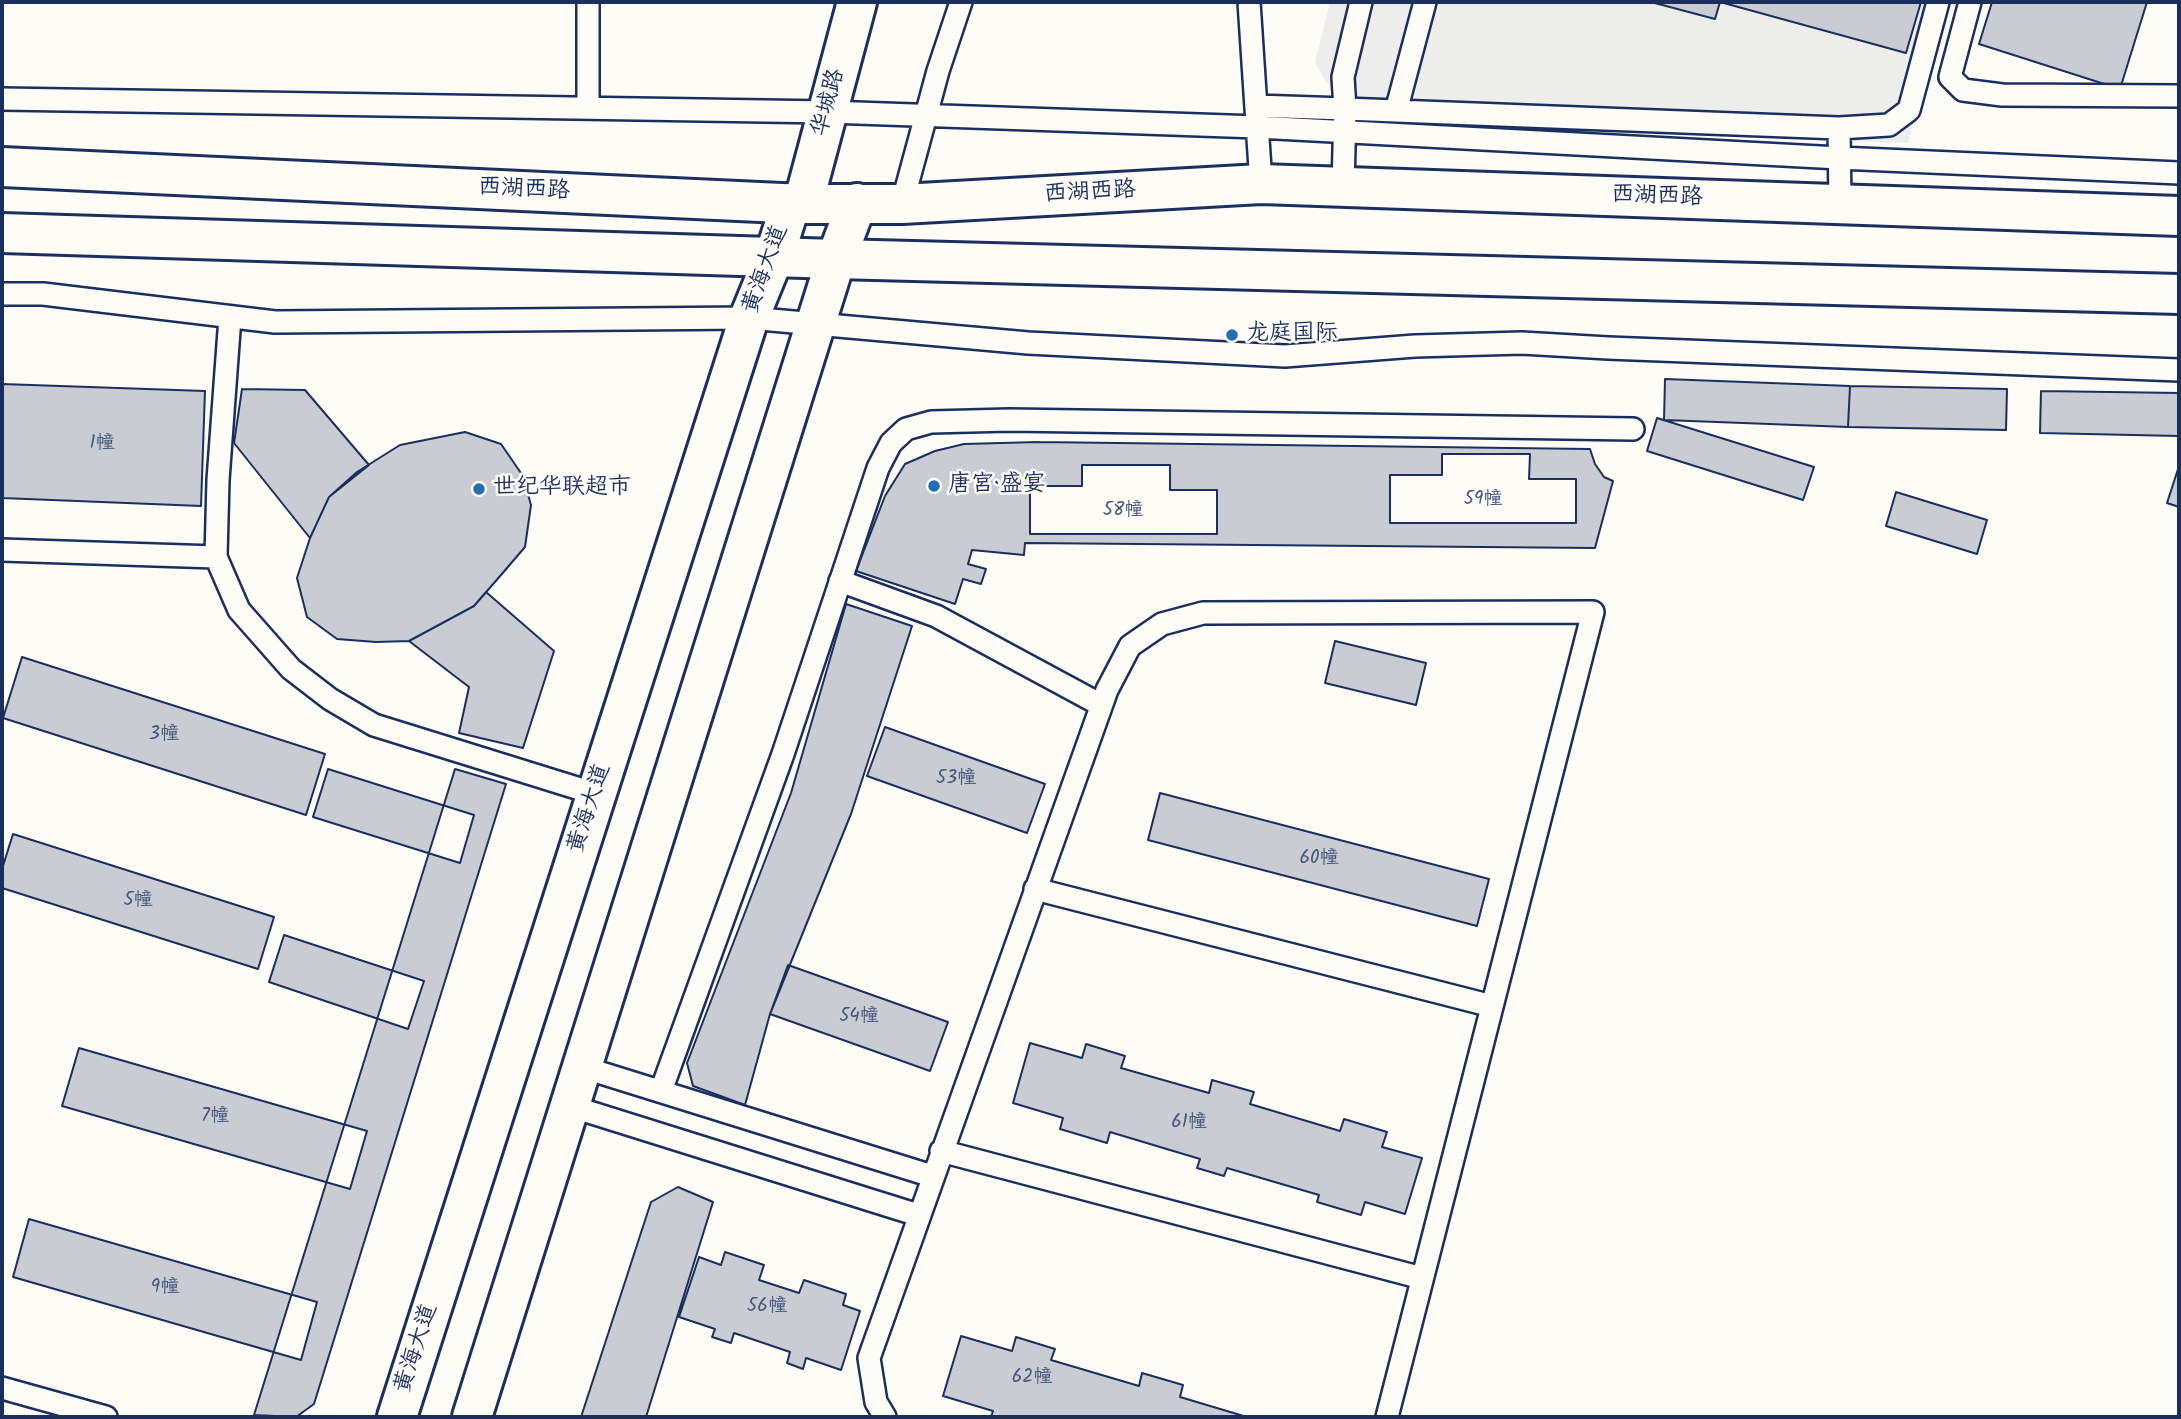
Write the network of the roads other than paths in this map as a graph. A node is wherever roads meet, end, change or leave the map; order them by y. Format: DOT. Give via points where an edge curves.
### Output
graph roads {
  1 [pos="588,2"];
  2 [pos="858,2"];
  3 [pos="961,2"];
  4 [pos="1249,2"];
  5 [pos="1361,2"];
  6 [pos="1425,2"];
  7 [pos="1938,2"];
  8 [pos="1970,2"];
  9 [pos="2179,96"];
  10 [pos="2,99"];
  11 [pos="588,108"];
  12 [pos="1345,109"];
  13 [pos="1396,111"];
  14 [pos="828,113"];
  15 [pos="926,116"];
  16 [pos="1256,116"];
  17 [pos="1839,128"];
  18 [pos="1344,131"];
  19 [pos="1839,158"];
  20 [pos="2,167"];
  21 [pos="2179,173"];
  22 [pos="1261,184"];
  23 [pos="1343,187"];
  24 [pos="797,204"];
  25 [pos="857,204"];
  26 [pos="902,204"];
  27 [pos="1839,204"];
  28 [pos="2179,216"];
  29 [pos="2,233"];
  30 [pos="774,257"];
  31 [pos="836,259"];
  32 [pos="2,293"];
  33 [pos="2179,294"];
  34 [pos="230,317"];
  35 [pos="749,318"];
  36 [pos="816,324"];
  37 [pos="2179,370"];
  38 [pos="1633,429"];
  39 [pos="2,550"];
  40 [pos="216,557"];
  41 [pos="840,582"];
  42 [pos="1101,705"];
  43 [pos="596,794"];
  44 [pos="1035,889"];
  45 [pos="1492,1006"];
  46 [pos="582,1067"];
  47 [pos="661,1091"];
  48 [pos="570,1106"];
  49 [pos="941,1151"];
  50 [pos="932,1176"];
  51 [pos="918,1215"];
  52 [pos="1422,1278"];
  53 [pos="2,1388"];
  54 [pos="106,1417"];
  55 [pos="397,1417"];
  56 [pos="472,1417"];
  57 [pos="885,1417"];
  58 [pos="1387,1417"];
  1 -- 11 [label="lane"];
  2 -- 14 [label="main road, 华城路"];
  3 -- 15 [label="lane"];
  4 -- 16 [label="lane"];
  5 -- 12 [label="lane" via="1343,76"];
  6 -- 13 [label="lane"];
  7 -- 17 [label="lane" via="1909,110 1889,125"];
  8 -- 9 [label="lane" via="1951,77 1963,90 2002,95"];
  10 -- 11 [label="lane"];
  11 -- 14 [label="lane"];
  12 -- 13 [label="lane"];
  12 -- 16 [label="lane"];
  12 -- 18 [label="lane"];
  13 -- 17 [label="lane"];
  14 -- 15 [label="lane"];
  14 -- 24 [label="main road, 华城路"];
  15 -- 16 [label="lane"];
  15 -- 26 [label="lane"];
  16 -- 18 [label="lane"];
  16 -- 22 [label="lane"];
  17 -- 19 [label="lane"];
  18 -- 19 [label="lane"];
  18 -- 23 [label="lane"];
  19 -- 21 [label="lane"];
  19 -- 27 [label="lane"];
  20 -- 24 [label="main road, 西湖西路"];
  22 -- 23 [label="main road, 西湖西路"];
  22 -- 26 [label="main road, 西湖西路"];
  23 -- 27 [label="main road, 西湖西路"];
  24 -- 25 [label="main road, 西湖西路"];
  24 -- 30 [label="main road, 黄海大道"];
  25 -- 26 [label="main road, 西湖西路"];
  25 -- 31 [label="main road"];
  27 -- 28 [label="main road, 西湖西路"];
  29 -- 30 [label="main road"];
  30 -- 31 [label="main road"];
  30 -- 35 [label="main road, 黄海大道"];
  31 -- 33 [label="main road"];
  31 -- 36 [label="main road"];
  32 -- 34 [label="lane"];
  34 -- 35 [label="lane" via="275,323"];
  34 -- 40 [label="lane"];
  35 -- 36 [label="lane"];
  35 -- 43 [label="main road, 黄海大道"];
  36 -- 37 [label="lane" via="1028,343 1284,356 1522,343"];
  36 -- 46 [label="main road"];
  38 -- 41 [label="lane" via="931,422 906,429 891,443 878,468"];
  39 -- 40 [label="lane"];
  40 -- 43 [label="lane" via="239,610 291,669 330,699 374,725"];
  41 -- 42 [label="lane" via="936,616"];
  41 -- 47 [label="lane"];
  42 -- 44 [label="lane"];
  42 -- 45 [label="lane" via="1130,646 1162,624 1203,613 1592,612"];
  43 -- 55 [label="main road, 黄海大道"];
  44 -- 45 [label="lane"];
  44 -- 49 [label="lane"];
  45 -- 52 [label="lane"];
  46 -- 47 [label="lane"];
  46 -- 48 [label="main road"];
  47 -- 50 [label="lane"];
  48 -- 51 [label="lane"];
  48 -- 56 [label="main road"];
  49 -- 50 [label="lane"];
  49 -- 52 [label="lane"];
  50 -- 51 [label="lane"];
  51 -- 57 [label="lane" via="869,1358 876,1402"];
  52 -- 58 [label="lane"];
  53 -- 54 [label="lane"];
}
